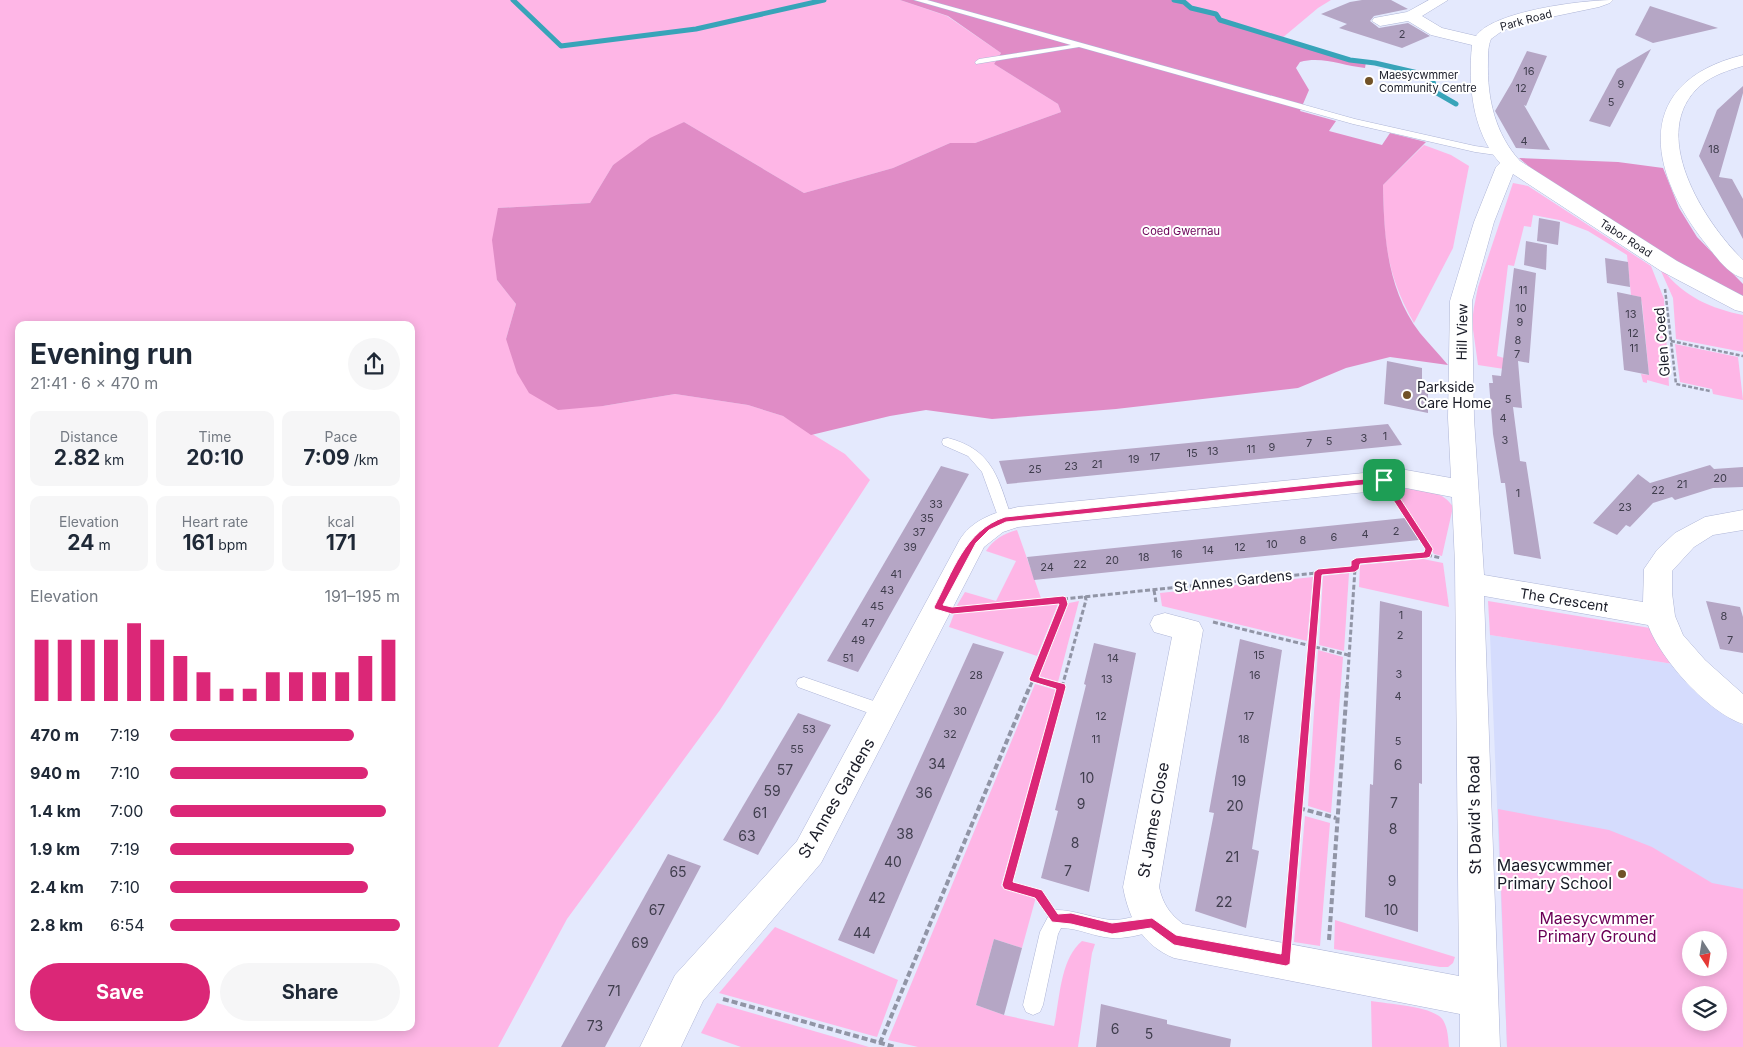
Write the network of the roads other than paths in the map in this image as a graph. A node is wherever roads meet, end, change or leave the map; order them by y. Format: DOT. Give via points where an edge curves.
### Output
graph roads {
  1 [pos="918,0"];
  2 [pos="1440,0"];
  3 [pos="1605,0"];
  4 [pos="1411,16"];
  5 [pos="1380,20"];
  6 [pos="1481,42"];
  7 [pos="1081,46"];
  8 [pos="1743,60"];
  9 [pos="979,62"];
  10 [pos="1508,159"];
  11 [pos="1743,272"];
  12 [pos="1743,305"];
  13 [pos="948,442"];
  14 [pos="1466,490"];
  15 [pos="1005,519"];
  16 [pos="1743,520"];
  17 [pos="1469,583"];
  18 [pos="1161,616"];
  19 [pos="1660,616"];
  20 [pos="804,683"];
  21 [pos="1743,711"];
  22 [pos="885,712"];
  23 [pos="1152,923"];
  24 [pos="1479,1000"];
  25 [pos="1033,1005"];
  26 [pos="660,1047"];
  27 [pos="1480,1047"];
  1 -- 7 [label="lane"];
  2 -- 4 [label="street"];
  3 -- 6 [label="street, Park Road" via="1507,23 1486,34"];
  4 -- 5 [label="street"];
  4 -- 6 [label="street" via="1437,32"];
  6 -- 10 [label="street" via="1481,104"];
  7 -- 9 [label="lane"];
  7 -- 10 [label="lane" via="1353,121"];
  8 -- 11 [label="street" via="1708,73 1689,87 1676,107 1669,139 1672,160 1692,210 1714,241"];
  10 -- 12 [label="street, Tabor Road" via="1669,266"];
  10 -- 14 [label="street, Hill View" via="1484,222 1461,301 1461,418"];
  13 -- 15 [label="lane" via="974,454 988,470"];
  14 -- 15 [label="street, St Annes Gardens" via="1406,479 1384,480"];
  14 -- 17 [label="street, Hill View"];
  15 -- 22 [label="street, St Annes Gardens" via="986,528 973,541"];
  16 -- 19 [label="street" via="1696,530 1677,545 1658,570"];
  17 -- 19 [label="street, The Crescent"];
  17 -- 24 [label="street, St David's Road"];
  18 -- 23 [label="street, St James Close" via="1188,630 1141,887"];
  19 -- 21 [label="street" via="1690,665 1719,694"];
  20 -- 22 [label="lane"];
  22 -- 26 [label="street, St Annes Gardens" via="809,852 689,988"];
  23 -- 24 [label="street" via="1174,940"];
  23 -- 25 [label="lane" via="1112,928 1071,918 1056,919 1049,932"];
  24 -- 27 [label="street, St David's Road"];
}
